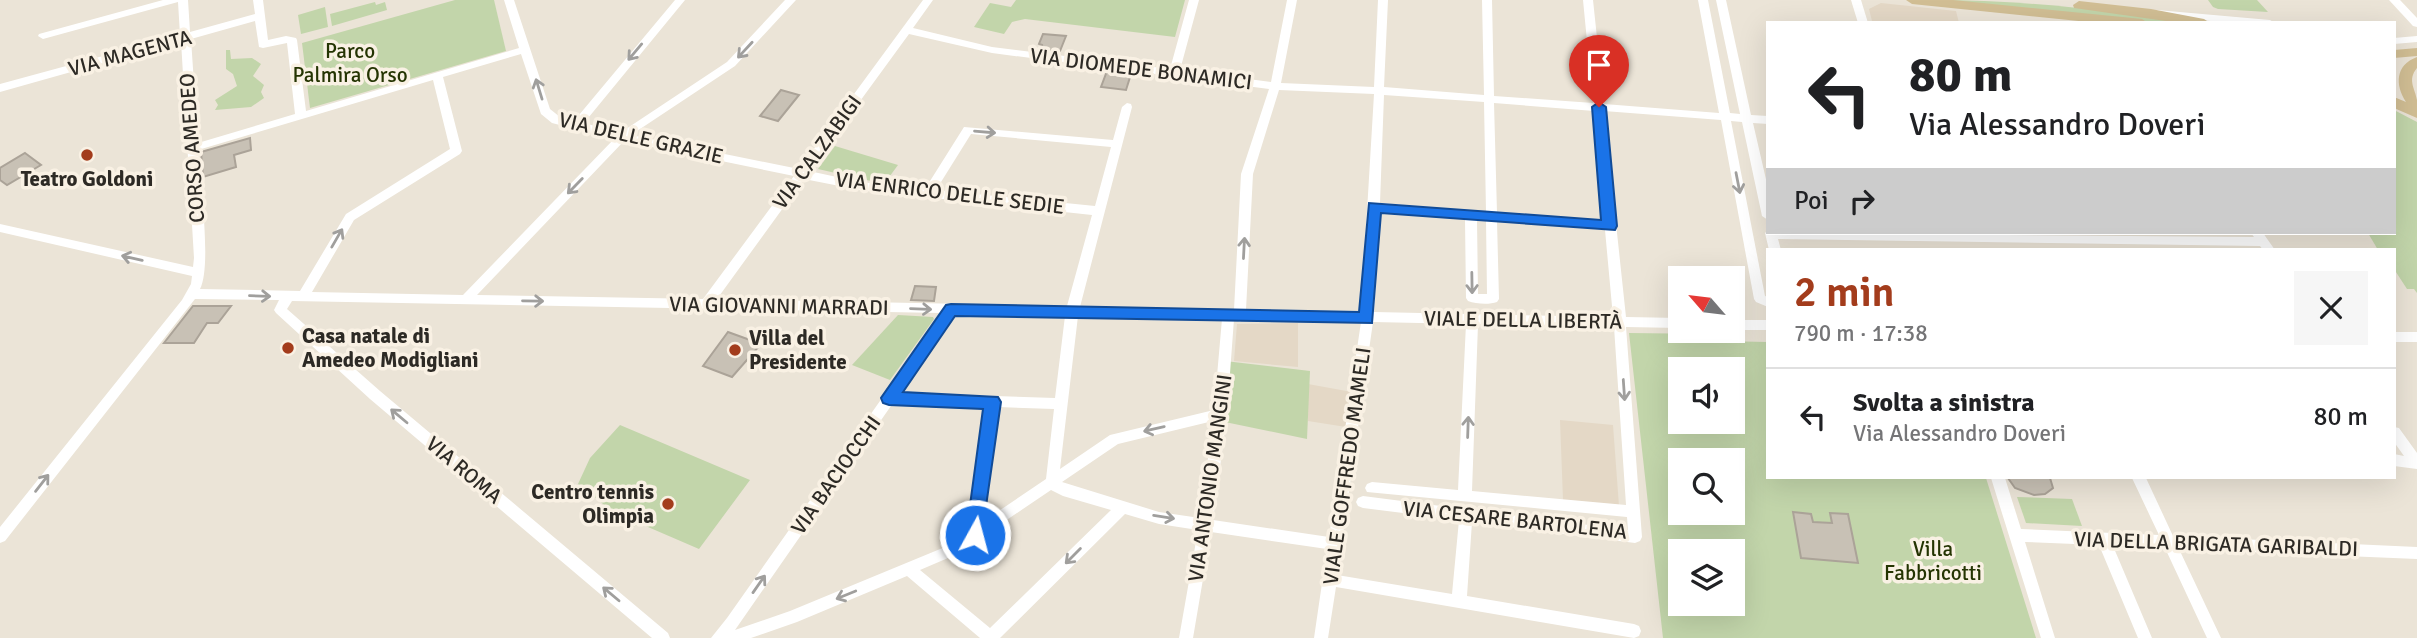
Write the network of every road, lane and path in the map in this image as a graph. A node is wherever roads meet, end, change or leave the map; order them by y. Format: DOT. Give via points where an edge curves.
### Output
graph roads {
  1 [pos="175,0"];
  2 [pos="183,0"];
  3 [pos="258,0"];
  4 [pos="509,0"];
  5 [pos="680,0"];
  6 [pos="791,0"];
  7 [pos="928,0"];
  8 [pos="1194,0"];
  9 [pos="1292,0"];
  10 [pos="1384,0"];
  11 [pos="1487,0"];
  12 [pos="1588,0"];
  13 [pos="1703,0"];
  14 [pos="1721,0"];
  15 [pos="1856,0"];
  16 [pos="1912,0"];
  17 [pos="2021,0"];
  18 [pos="2394,0"];
  19 [pos="2157,13"];
  20 [pos="260,16"];
  21 [pos="1862,21"];
  22 [pos="2122,21"];
  23 [pos="2195,21"];
  24 [pos="2247,21"];
  25 [pos="2417,24"];
  26 [pos="906,30"];
  27 [pos="43,36"];
  28 [pos="185,37"];
  29 [pos="2417,39"];
  30 [pos="2396,41"];
  31 [pos="526,50"];
  32 [pos="2417,52"];
  33 [pos="2396,54"];
  34 [pos="2417,61"];
  35 [pos="1174,74"];
  36 [pos="437,76"];
  37 [pos="1275,86"];
  38 [pos="0,88"];
  39 [pos="1379,91"];
  40 [pos="1489,99"];
  41 [pos="2396,103"];
  42 [pos="1127,107"];
  43 [pos="1599,107"];
  44 [pos="2417,107"];
  45 [pos="2417,113"];
  46 [pos="302,116"];
  47 [pos="1725,117"];
  48 [pos="1747,118"];
  49 [pos="1766,120"];
  50 [pos="576,126"];
  51 [pos="622,137"];
  52 [pos="1115,144"];
  53 [pos="193,148"];
  54 [pos="802,173"];
  55 [pos="928,194"];
  56 [pos="1374,207"];
  57 [pos="1766,207"];
  58 [pos="1099,211"];
  59 [pos="1471,215"];
  60 [pos="1491,216"];
  61 [pos="1609,226"];
  62 [pos="0,229"];
  63 [pos="1923,235"];
  64 [pos="2105,241"];
  65 [pos="2263,242"];
  66 [pos="198,273"];
  67 [pos="192,294"];
  68 [pos="288,296"];
  69 [pos="303,297"];
  70 [pos="465,300"];
  71 [pos="1766,301"];
  72 [pos="706,305"];
  73 [pos="951,310"];
  74 [pos="1072,312"];
  75 [pos="1234,316"];
  76 [pos="1367,318"];
  77 [pos="1472,318"];
  78 [pos="1620,322"];
  79 [pos="1668,323"];
  80 [pos="1745,325"];
  81 [pos="1766,325"];
  82 [pos="2396,337"];
  83 [pos="2417,337"];
  84 [pos="889,398"];
  85 [pos="992,402"];
  86 [pos="1062,404"];
  87 [pos="1221,414"];
  88 [pos="2396,438"];
  89 [pos="2417,444"];
  90 [pos="2396,460"];
  91 [pos="2417,463"];
  92 [pos="1998,479"];
  93 [pos="2139,479"];
  94 [pos="1052,483"];
  95 [pos="1372,488"];
  96 [pos="1465,495"];
  97 [pos="1363,502"];
  98 [pos="1122,508"];
  99 [pos="1633,512"];
  100 [pos="1466,516"];
  101 [pos="1207,523"];
  102 [pos="975,535"];
  103 [pos="2015,535"];
  104 [pos="0,537"];
  105 [pos="2104,540"];
  106 [pos="2169,543"];
  107 [pos="1336,544"];
  108 [pos="2417,553"];
  109 [pos="909,569"];
  110 [pos="1330,580"];
  111 [pos="1459,601"];
  112 [pos="732,630"];
  113 [pos="1634,631"];
  114 [pos="662,638"];
  115 [pos="718,638"];
  116 [pos="991,638"];
  117 [pos="1186,638"];
  118 [pos="1321,638"];
  119 [pos="2048,638"];
  120 [pos="2145,638"];
  121 [pos="2214,638"];
  1 -- 27 [label="street"];
  2 -- 28 [label="street, CORSO AMEDEO"];
  3 -- 20 [label="street"];
  4 -- 31 [label="street, VIA DELLE GRAZIE"];
  5 -- 50 [label="street, one-way"];
  6 -- 51 [label="street, one-way" via="731,64"];
  7 -- 26 [label="street, VIA CALZABIGI"];
  8 -- 35 [label="street"];
  9 -- 37 [label="street, VIA ANTONIO MANGINI"];
  10 -- 39 [label="street, VIALE GOFFREDO MAMELI"];
  11 -- 40 [label="street"];
  12 -- 43 [label="street"];
  13 -- 47 [label="street"];
  14 -- 48 [label="street"];
  15 -- 21 [label="street"];
  16 -- 22 [label="main road"];
  17 -- 19 [label="main road"];
  18 -- 25 [label="street"];
  19 -- 23 [label="main road"];
  19 -- 24 [label="street"];
  20 -- 28 [label="street, VIA MAGENTA"];
  20 -- 46 [label="street" via="263,46 292,40"];
  26 -- 35 [label="street, VIA DIOMEDE BONAMICI" via="981,48"];
  26 -- 54 [label="street, VIA CALZABIGI"];
  28 -- 38 [label="street, VIA MAGENTA"];
  28 -- 53 [label="street, CORSO AMEDEO"];
  29 -- 30 [label="street"];
  31 -- 36 [label="street"];
  50 -- 31 [label="street, VIA DELLE GRAZIE, one-way" via="545,111"];
  32 -- 33 [label="main road"];
  34 -- 44 [label="main road" via="2404,77 2406,91"];
  35 -- 37 [label="street, VIA DIOMEDE BONAMICI"];
  36 -- 46 [label="street"];
  69 -- 36 [label="street, one-way" via="349,217 456,151"];
  37 -- 39 [label="street, VIA DIOMEDE BONAMICI"];
  75 -- 37 [label="street, VIA ANTONIO MANGINI, one-way" via="1247,174"];
  39 -- 40 [label="street, VIA DIOMEDE BONAMICI"];
  39 -- 56 [label="street, VIALE GOFFREDO MAMELI"];
  40 -- 43 [label="street"];
  40 -- 60 [label="street"];
  41 -- 45 [label="main road"];
  42 -- 52 [label="street"];
  43 -- 47 [label="street"];
  43 -- 61 [label="street"];
  46 -- 53 [label="street"];
  47 -- 48 [label="street"];
  47 -- 71 [label="street, one-way" via="1760,299"];
  48 -- 49 [label="street"];
  48 -- 57 [label="street"];
  50 -- 51 [label="street, VIA DELLE GRAZIE"];
  51 -- 54 [label="street, VIA DELLE GRAZIE"];
  51 -- 70 [label="street, one-way"];
  55 -- 52 [label="street, one-way" via="968,130"];
  52 -- 58 [label="street"];
  53 -- 66 [label="street, CORSO AMEDEO"];
  54 -- 55 [label="street, VIA ENRICO DELLE SEDIE"];
  54 -- 72 [label="street, VIA CALZABIGI"];
  55 -- 58 [label="street, VIA ENRICO DELLE SEDIE"];
  56 -- 59 [label="street"];
  56 -- 76 [label="street, VIALE GOFFREDO MAMELI"];
  58 -- 74 [label="street"];
  59 -- 60 [label="street"];
  59 -- 60 [label="street, one-way" via="1472,298 1493,299"];
  60 -- 61 [label="street"];
  61 -- 78 [label="street"];
  66 -- 62 [label="street, one-way"];
  63 -- 64 [label="street"];
  64 -- 65 [label="street"];
  66 -- 67 [label="street, CORSO AMEDEO"];
  67 -- 68 [label="street, VIA GIOVANNI MARRADI, one-way"];
  104 -- 67 [label="street, one-way"];
  68 -- 69 [label="street, VIA GIOVANNI MARRADI"];
  114 -- 68 [label="street, VIA ROMA, one-way" via="280,310"];
  69 -- 70 [label="street, VIA GIOVANNI MARRADI"];
  70 -- 72 [label="street, VIA GIOVANNI MARRADI, one-way"];
  72 -- 73 [label="street, VIA GIOVANNI MARRADI, one-way"];
  73 -- 74 [label="street, VIA GIOVANNI MARRADI"];
  73 -- 84 [label="street, VIA BACIOCCHI"];
  74 -- 75 [label="street, VIA GIOVANNI MARRADI"];
  74 -- 86 [label="street"];
  75 -- 76 [label="street, VIA GIOVANNI MARRADI"];
  75 -- 87 [label="street, VIA ANTONIO MANGINI"];
  76 -- 77 [label="street, VIALE DELLA LIBERTÀ"];
  76 -- 107 [label="street, VIALE GOFFREDO MAMELI"];
  77 -- 78 [label="street, VIALE DELLA LIBERTÀ"];
  96 -- 77 [label="street, one-way"];
  78 -- 79 [label="street, VIALE DELLA LIBERTÀ"];
  78 -- 99 [label="street, one-way"];
  80 -- 81 [label="street"];
  82 -- 83 [label="street"];
  84 -- 85 [label="street"];
  112 -- 84 [label="street, VIA BACIOCCHI, one-way"];
  85 -- 86 [label="street"];
  85 -- 102 [label="street"];
  86 -- 94 [label="street"];
  87 -- 94 [label="street, one-way" via="1115,439"];
  87 -- 101 [label="street, VIA ANTONIO MANGINI"];
  88 -- 89 [label="street"];
  88 -- 91 [label="street"];
  90 -- 91 [label="street"];
  92 -- 103 [label="street"];
  93 -- 106 [label="street"];
  94 -- 98 [label="street"];
  94 -- 102 [label="street"];
  95 -- 96 [label="street, VIA CESARE BARTOLENA"];
  96 -- 99 [label="street, VIA CESARE BARTOLENA"];
  97 -- 100 [label="street, VIA CESARE BARTOLENA"];
  98 -- 101 [label="street, one-way"];
  98 -- 116 [label="street, one-way"];
  99 -- 100 [label="street, VIA CESARE BARTOLENA" via="1635,537"];
  100 -- 111 [label="street"];
  101 -- 107 [label="street"];
  101 -- 117 [label="street, VIA ANTONIO MANGINI"];
  102 -- 109 [label="street"];
  103 -- 105 [label="street, VIA DELLA BRIGATA GARIBALDI"];
  103 -- 119 [label="street"];
  105 -- 106 [label="street, VIA DELLA BRIGATA GARIBALDI"];
  105 -- 120 [label="street"];
  106 -- 108 [label="street, VIA DELLA BRIGATA GARIBALDI"];
  106 -- 121 [label="street"];
  107 -- 110 [label="street, VIALE GOFFREDO MAMELI"];
  109 -- 112 [label="street, one-way" via="748,632"];
  109 -- 116 [label="street"];
  110 -- 111 [label="street"];
  110 -- 118 [label="street, VIALE GOFFREDO MAMELI"];
  111 -- 113 [label="street"];
  112 -- 115 [label="street, VIA BACIOCCHI"];
}
